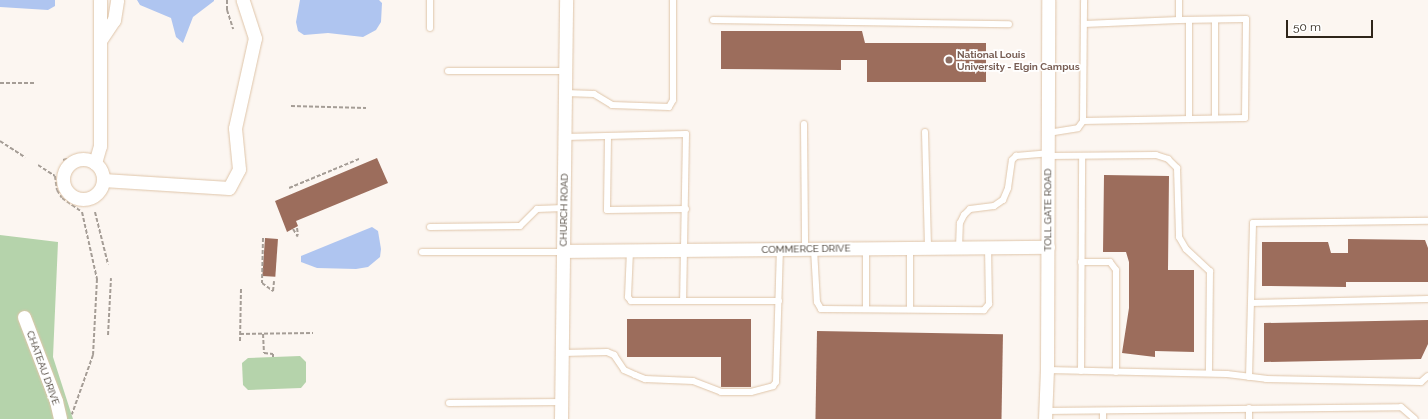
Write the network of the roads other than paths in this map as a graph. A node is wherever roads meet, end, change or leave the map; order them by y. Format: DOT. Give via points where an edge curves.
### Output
graph roads {
  1 [pos="100,0"];
  2 [pos="117,0"];
  3 [pos="243,0"];
  4 [pos="430,0"];
  5 [pos="566,0"];
  6 [pos="673,0"];
  7 [pos="1048,0"];
  8 [pos="1084,0"];
  9 [pos="1179,0"];
  10 [pos="713,20"];
  11 [pos="1179,20"];
  12 [pos="1189,20"];
  13 [pos="1215,20"];
  14 [pos="1009,24"];
  15 [pos="1084,24"];
  16 [pos="430,28"];
  17 [pos="101,39"];
  18 [pos="448,71"];
  19 [pos="565,71"];
  20 [pos="565,93"];
  21 [pos="1215,118"];
  22 [pos="1189,119"];
  23 [pos="1083,121"];
  24 [pos="804,124"];
  25 [pos="925,132"];
  26 [pos="1048,133"];
  27 [pos="608,137"];
  28 [pos="564,138"];
  29 [pos="1048,155"];
  30 [pos="1082,156"];
  31 [pos="96,163"];
  32 [pos="103,180"];
  33 [pos="564,208"];
  34 [pos="686,209"];
  35 [pos="1428,221"];
  36 [pos="430,227"];
  37 [pos="1048,247"];
  38 [pos="928,248"];
  39 [pos="959,248"];
  40 [pos="988,248"];
  41 [pos="810,249"];
  42 [pos="866,249"];
  43 [pos="910,249"];
  44 [pos="780,250"];
  45 [pos="630,251"];
  46 [pos="685,251"];
  47 [pos="422,252"];
  48 [pos="563,252"];
  49 [pos="1082,262"];
  50 [pos="1428,299"];
  51 [pos="683,301"];
  52 [pos="779,301"];
  53 [pos="1251,303"];
  54 [pos="866,309"];
  55 [pos="910,309"];
  56 [pos="24,317"];
  57 [pos="562,353"];
  58 [pos="1047,370"];
  59 [pos="1081,371"];
  60 [pos="1116,372"];
  61 [pos="1209,373"];
  62 [pos="1428,376"];
  63 [pos="1249,377"];
  64 [pos="561,402"];
  65 [pos="449,403"];
  66 [pos="1249,408"];
  67 [pos="1103,411"];
  68 [pos="1045,415"];
  69 [pos="60,419"];
  70 [pos="561,419"];
  71 [pos="1103,419"];
  72 [pos="1249,419"];
  73 [pos="1415,419"];
  1 -- 17 [label="street" via="98,19"];
  2 -- 17 [label="street" via="114,20"];
  3 -- 32 [label="street" via="255,38 235,128 239,169 229,188"];
  4 -- 16 [label="lane"];
  5 -- 19 [label="street, CHURCH ROAD"];
  6 -- 20 [label="lane" via="673,100 669,107 612,106 594,94"];
  7 -- 26 [label="street, TOLL GATE ROAD"];
  8 -- 15 [label="lane"];
  9 -- 11 [label="lane"];
  10 -- 14 [label="lane"];
  11 -- 12 [label="lane"];
  11 -- 15 [label="lane"];
  12 -- 13 [label="lane"];
  12 -- 22 [label="lane"];
  13 -- 21 [label="lane"];
  13 -- 21 [label="lane" via="1246,19 1245,118"];
  15 -- 23 [label="lane"];
  17 -- 31 [label="street" via="100,146"];
  18 -- 19 [label="lane"];
  19 -- 20 [label="street, CHURCH ROAD"];
  20 -- 28 [label="street, CHURCH ROAD"];
  21 -- 22 [label="lane"];
  22 -- 23 [label="lane"];
  23 -- 26 [label="lane" via="1078,128"];
  24 -- 41 [label="lane"];
  25 -- 38 [label="lane"];
  26 -- 29 [label="street, TOLL GATE ROAD"];
  27 -- 28 [label="lane"];
  27 -- 34 [label="lane" via="608,210"];
  27 -- 34 [label="lane" via="686,134"];
  28 -- 33 [label="street, CHURCH ROAD"];
  29 -- 30 [label="lane"];
  29 -- 37 [label="street, TOLL GATE ROAD"];
  29 -- 39 [label="lane" via="1016,156 1012,160 1004,200 994,206 970,209 964,215 960,223"];
  30 -- 49 [label="lane"];
  30 -- 61 [label="lane" via="1156,155 1168,159 1177,168 1179,237 1186,249 1210,271"];
  31 -- 32 [label="street" via="103,174"];
  31 -- 32 [label="street" via="82,159 70,164 63,176 65,189 75,198 88,199 99,192"];
  33 -- 36 [label="lane" via="537,209 520,226"];
  33 -- 48 [label="street, CHURCH ROAD"];
  34 -- 46 [label="lane"];
  35 -- 53 [label="lane" via="1253,223"];
  37 -- 40 [label="street, COMMERCE DRIVE"];
  37 -- 58 [label="street, TOLL GATE ROAD"];
  38 -- 39 [label="street, COMMERCE DRIVE"];
  38 -- 43 [label="street, COMMERCE DRIVE"];
  39 -- 40 [label="street, COMMERCE DRIVE"];
  40 -- 55 [label="lane" via="989,304 984,310"];
  41 -- 42 [label="street, COMMERCE DRIVE"];
  41 -- 44 [label="street, COMMERCE DRIVE"];
  41 -- 54 [label="lane" via="817,302 822,308"];
  42 -- 43 [label="street, COMMERCE DRIVE"];
  42 -- 54 [label="lane"];
  43 -- 55 [label="lane"];
  44 -- 46 [label="street, COMMERCE DRIVE"];
  44 -- 52 [label="lane"];
  45 -- 46 [label="street, COMMERCE DRIVE"];
  45 -- 48 [label="street, COMMERCE DRIVE"];
  45 -- 51 [label="lane" via="628,297 631,301"];
  46 -- 51 [label="lane"];
  47 -- 48 [label="lane"];
  48 -- 57 [label="street, CHURCH ROAD"];
  49 -- 59 [label="lane"];
  49 -- 60 [label="lane" via="1110,262 1116,270"];
  50 -- 53 [label="lane"];
  51 -- 52 [label="lane"];
  52 -- 57 [label="lane" via="776,382 768,389 720,392 693,381 645,379 624,370 614,355 607,352"];
  53 -- 63 [label="lane"];
  54 -- 55 [label="lane"];
  56 -- 69 [label="street, CHATEAU DRIVE" via="56,401"];
  57 -- 64 [label="street, CHURCH ROAD"];
  58 -- 59 [label="lane"];
  58 -- 68 [label="street, TOLL GATE ROAD"];
  59 -- 60 [label="lane"];
  60 -- 61 [label="lane"];
  61 -- 63 [label="lane"];
  62 -- 63 [label="lane" via="1421,382"];
  64 -- 65 [label="lane"];
  64 -- 70 [label="street, CHURCH ROAD"];
  66 -- 67 [label="lane"];
  66 -- 72 [label="lane"];
  66 -- 73 [label="lane" via="1401,407"];
  67 -- 68 [label="lane"];
  67 -- 71 [label="lane"];
}
